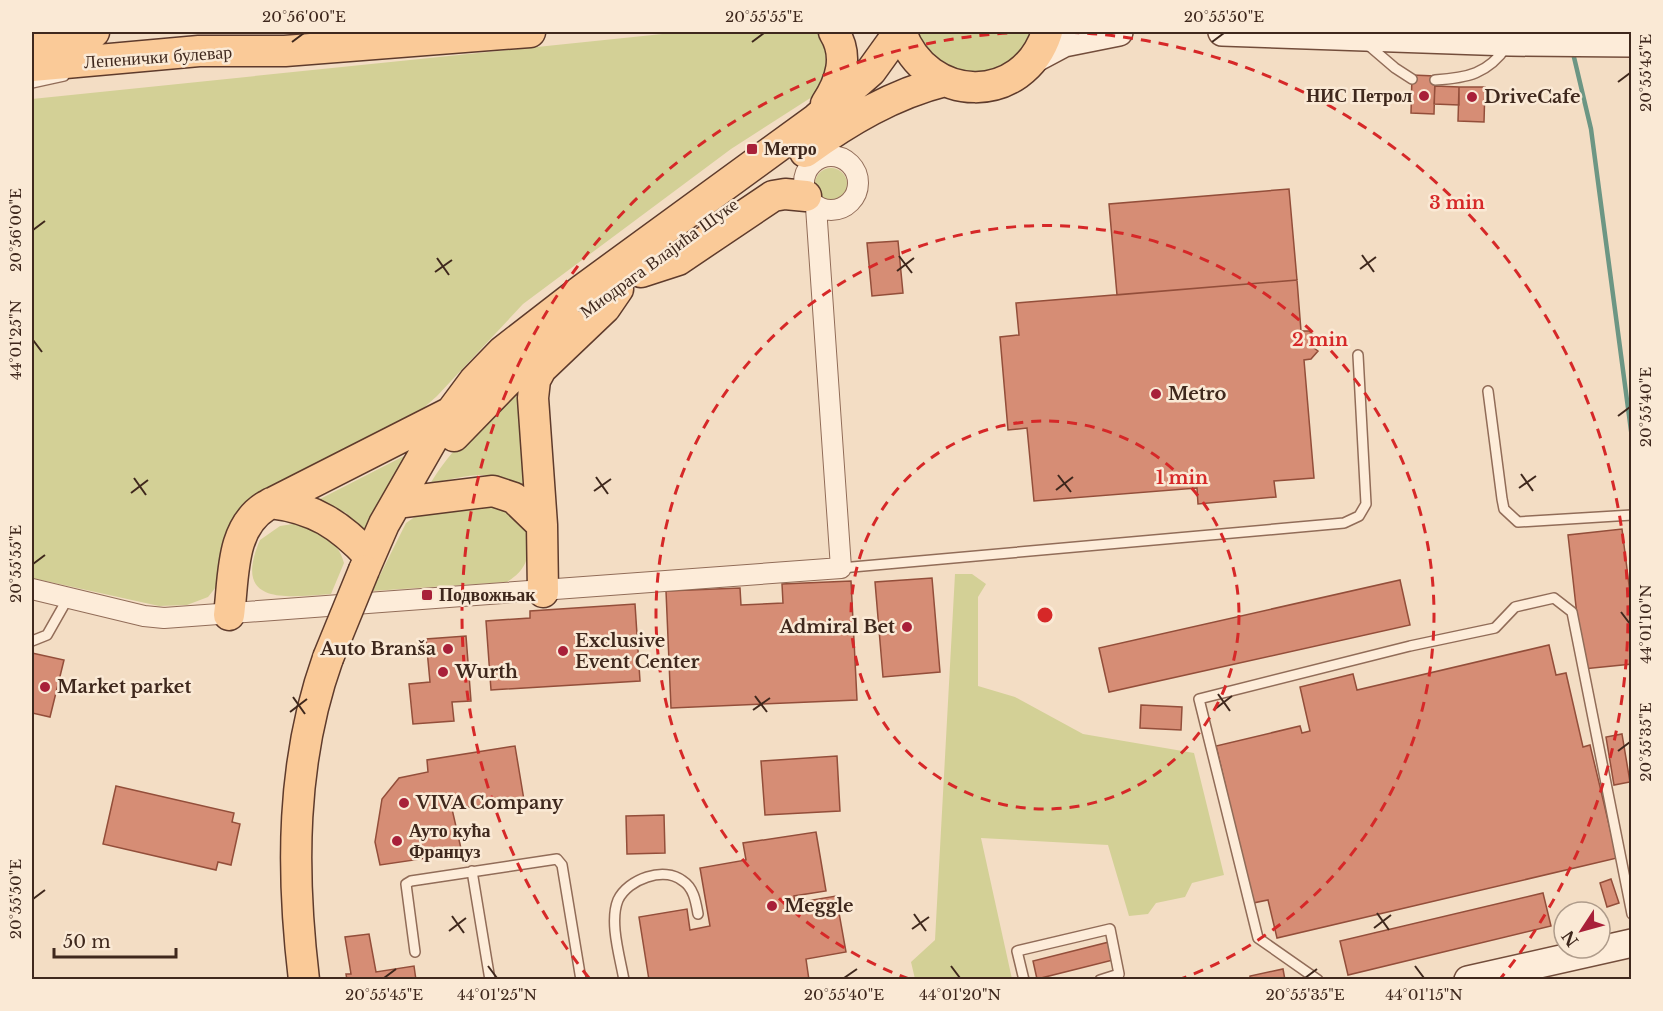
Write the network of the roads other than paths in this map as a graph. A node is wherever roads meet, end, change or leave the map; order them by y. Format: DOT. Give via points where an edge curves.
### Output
graph roads {
  1 [pos="94,32"];
  2 [pos="530,32"];
  3 [pos="834,32"];
  4 [pos="900,32"];
  5 [pos="1047,32"];
  6 [pos="1119,32"];
  7 [pos="1222,32"];
  8 [pos="32,37"];
  9 [pos="1361,37"];
  10 [pos="1510,42"];
  11 [pos="1620,43"];
  12 [pos="1034,59"];
  13 [pos="82,62"];
  14 [pos="32,66"];
  15 [pos="1412,79"];
  16 [pos="945,81"];
  17 [pos="1435,81"];
  18 [pos="32,83"];
  19 [pos="816,119"];
  20 [pos="848,121"];
  21 [pos="840,157"];
  22 [pos="811,201"];
  23 [pos="629,280"];
  24 [pos="1358,355"];
  25 [pos="1488,391"];
  26 [pos="450,413"];
  27 [pos="402,493"];
  28 [pos="271,503"];
  29 [pos="1629,515"];
  30 [pos="542,525"];
  31 [pos="367,563"];
  32 [pos="841,568"];
  33 [pos="32,590"];
  34 [pos="543,592"];
  35 [pos="68,598"];
  36 [pos="229,615"];
  37 [pos="32,641"];
  38 [pos="472,871"];
  39 [pos="698,914"];
  40 [pos="1632,914"];
  41 [pos="1632,943"];
  42 [pos="416,952"];
  43 [pos="1120,977"];
  44 [pos="304,980"];
  45 [pos="490,980"];
  46 [pos="581,980"];
  47 [pos="624,980"];
  48 [pos="1024,980"];
  49 [pos="1100,980"];
  50 [pos="1318,980"];
  51 [pos="1468,980"];
  1 -- 8 [label="main road, Лепенички булевар"];
  2 -- 13 [label="main road, Лепенички булевар" via="285,51 199,51"];
  3 -- 19 [label="main road" via="842,52 840,79"];
  4 -- 16 [label="main road" via="915,59"];
  4 -- 19 [label="main road, Миодрага Влајића Шуке" via="871,71"];
  5 -- 12 [label="main road"];
  6 -- 12 [label="main road" via="1064,43"];
  7 -- 9 [label="main road"];
  9 -- 10 [label="main road"];
  9 -- 15 [label="lane"];
  10 -- 11 [label="main road"];
  10 -- 17 [label="lane" via="1486,68 1465,78"];
  12 -- 16 [label="main road" via="1016,75 993,85 969,87"];
  13 -- 14 [label="main road, Лепенички булевар"];
  13 -- 18 [label="lane" via="75,71"];
  16 -- 20 [label="main road, Миодрага Влајића Шуке" via="922,87"];
  19 -- 26 [label="main road, Миодрага Влајића Шуке" via="526,332 474,381"];
  20 -- 21 [label="main road" via="839,144"];
  20 -- 23 [label="main road, Миодрага Влајића Шуке"];
  21 -- 22 [label="street" via="821,157 807,169 804,178"];
  21 -- 22 [label="street" via="854,169 858,186 855,195 843,208 834,210"];
  22 -- 23 [label="main road" via="785,194 773,196 678,260"];
  22 -- 32 [label="street"];
  23 -- 27 [label="main road, Миодрага Влајића Шуке" via="542,346"];
  23 -- 30 [label="main road" via="544,365 535,380"];
  24 -- 32 [label="lane" via="1366,504 1359,516 1344,524"];
  25 -- 29 [label="lane" via="1502,499 1510,516 1518,522"];
  26 -- 27 [label="main road, Миодрага Влајића Шуке"];
  26 -- 28 [label="main road"];
  27 -- 30 [label="main road" via="493,490 514,498"];
  27 -- 31 [label="main road, Миодрага Влајића Шуке"];
  28 -- 31 [label="main road" via="322,515 344,530"];
  28 -- 36 [label="main road" via="255,514 242,533"];
  30 -- 34 [label="main road"];
  31 -- 44 [label="main road, Миодрага Влајића Шуке, bridge" via="328,658 309,725 298,790 296,875"];
  32 -- 34 [label="street"];
  33 -- 35 [label="street"];
  34 -- 36 [label="street"];
  35 -- 36 [label="street" via="144,616"];
  35 -- 37 [label="lane" via="47,635"];
  38 -- 42 [label="lane" via="406,884"];
  38 -- 45 [label="lane"];
  38 -- 46 [label="lane" via="557,859 562,865"];
  39 -- 47 [label="lane" via="695,897 684,881 667,874 649,876 632,885 619,899 615,916"];
  40 -- 50 [label="lane" via="1572,612 1554,598 1515,607 1495,628 1199,699 1258,938"];
  41 -- 51 [label="main road"];
  43 -- 48 [label="lane" via="1110,928 1017,951"];
  43 -- 49 [label="lane"];
}
